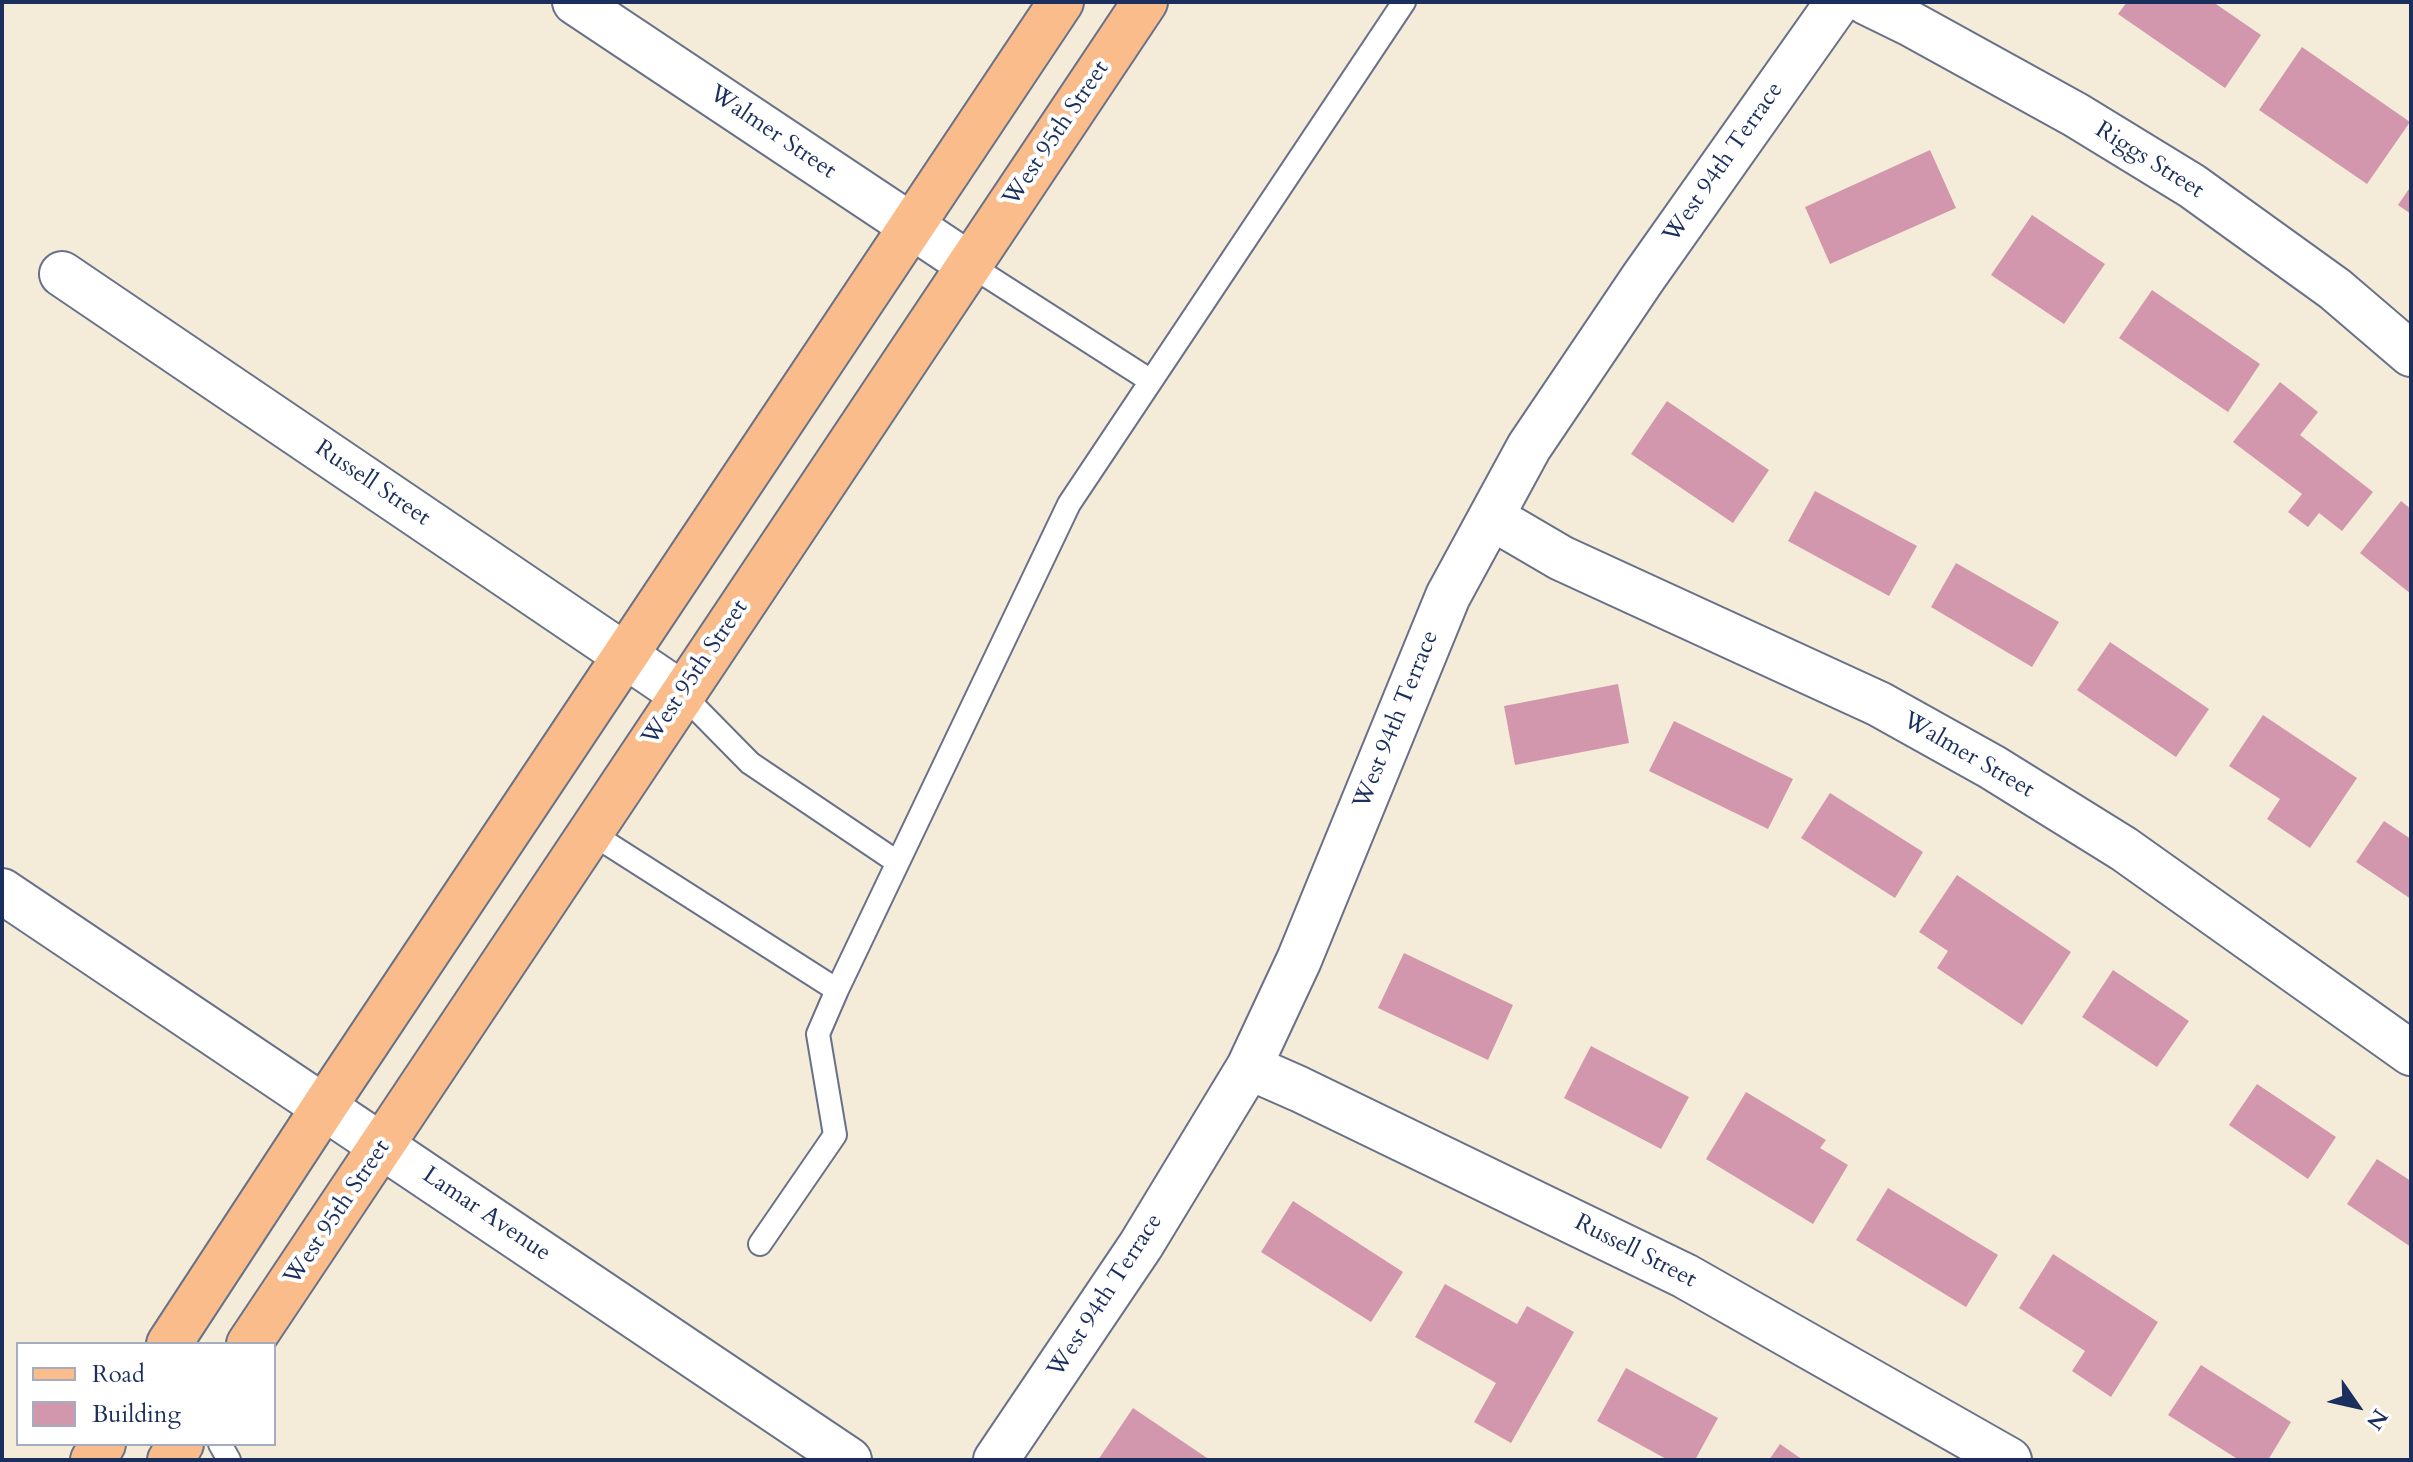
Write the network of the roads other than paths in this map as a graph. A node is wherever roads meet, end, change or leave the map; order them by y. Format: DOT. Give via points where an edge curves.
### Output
graph roads {
  1 [pos="575,2"];
  2 [pos="1061,2"];
  3 [pos="1145,2"];
  4 [pos="1404,2"];
  5 [pos="1838,2"];
  6 [pos="1866,2"];
  7 [pos="911,226"];
  8 [pos="970,265"];
  9 [pos="62,274"];
  10 [pos="2411,354"];
  11 [pos="1151,381"];
  12 [pos="1491,517"];
  13 [pos="625,656"];
  14 [pos="682,694"];
  15 [pos="591,833"];
  16 [pos="897,862"];
  17 [pos="2,891"];
  18 [pos="837,990"];
  19 [pos="2411,1053"];
  20 [pos="1249,1067"];
  21 [pos="324,1107"];
  22 [pos="383,1146"];
  23 [pos="760,1244"];
  24 [pos="170,1342"];
  25 [pos="250,1342"];
  26 [pos="849,1460"];
  27 [pos="996,1460"];
  28 [pos="2009,1460"];
  1 -- 7 [label="street, Walmer Street"];
  2 -- 7 [label="main road"];
  3 -- 8 [label="main road, West 95th Street"];
  4 -- 11 [label="lane"];
  5 -- 12 [label="street, West 94th Terrace" via="1529,447"];
  6 -- 10 [label="street, Riggs Street" via="2076,115 2192,186 2335,289"];
  7 -- 8 [label="street, Walmer Street"];
  7 -- 13 [label="main road"];
  8 -- 11 [label="lane"];
  8 -- 14 [label="main road, West 95th Street"];
  9 -- 13 [label="street, Russell Street"];
  11 -- 16 [label="lane" via="1069,504"];
  12 -- 19 [label="street, Walmer Street" via="1561,558 1879,704 1992,767 2124,849"];
  12 -- 20 [label="street, West 94th Terrace" via="1448,596 1299,960"];
  13 -- 14 [label="street, Russell Street"];
  13 -- 21 [label="main road"];
  14 -- 15 [label="main road, West 95th Street"];
  14 -- 16 [label="lane" via="750,763"];
  15 -- 18 [label="lane"];
  15 -- 22 [label="main road, West 95th Street"];
  16 -- 18 [label="lane"];
  17 -- 21 [label="street, Lamar Avenue"];
  18 -- 23 [label="lane" via="818,1034 835,1135"];
  20 -- 27 [label="street, West 94th Terrace" via="1141,1245"];
  20 -- 28 [label="street, Russell Street" via="1685,1276"];
  21 -- 22 [label="street, Lamar Avenue"];
  21 -- 24 [label="main road"];
  22 -- 25 [label="main road, West 95th Street"];
  22 -- 26 [label="street, Lamar Avenue"];
}
